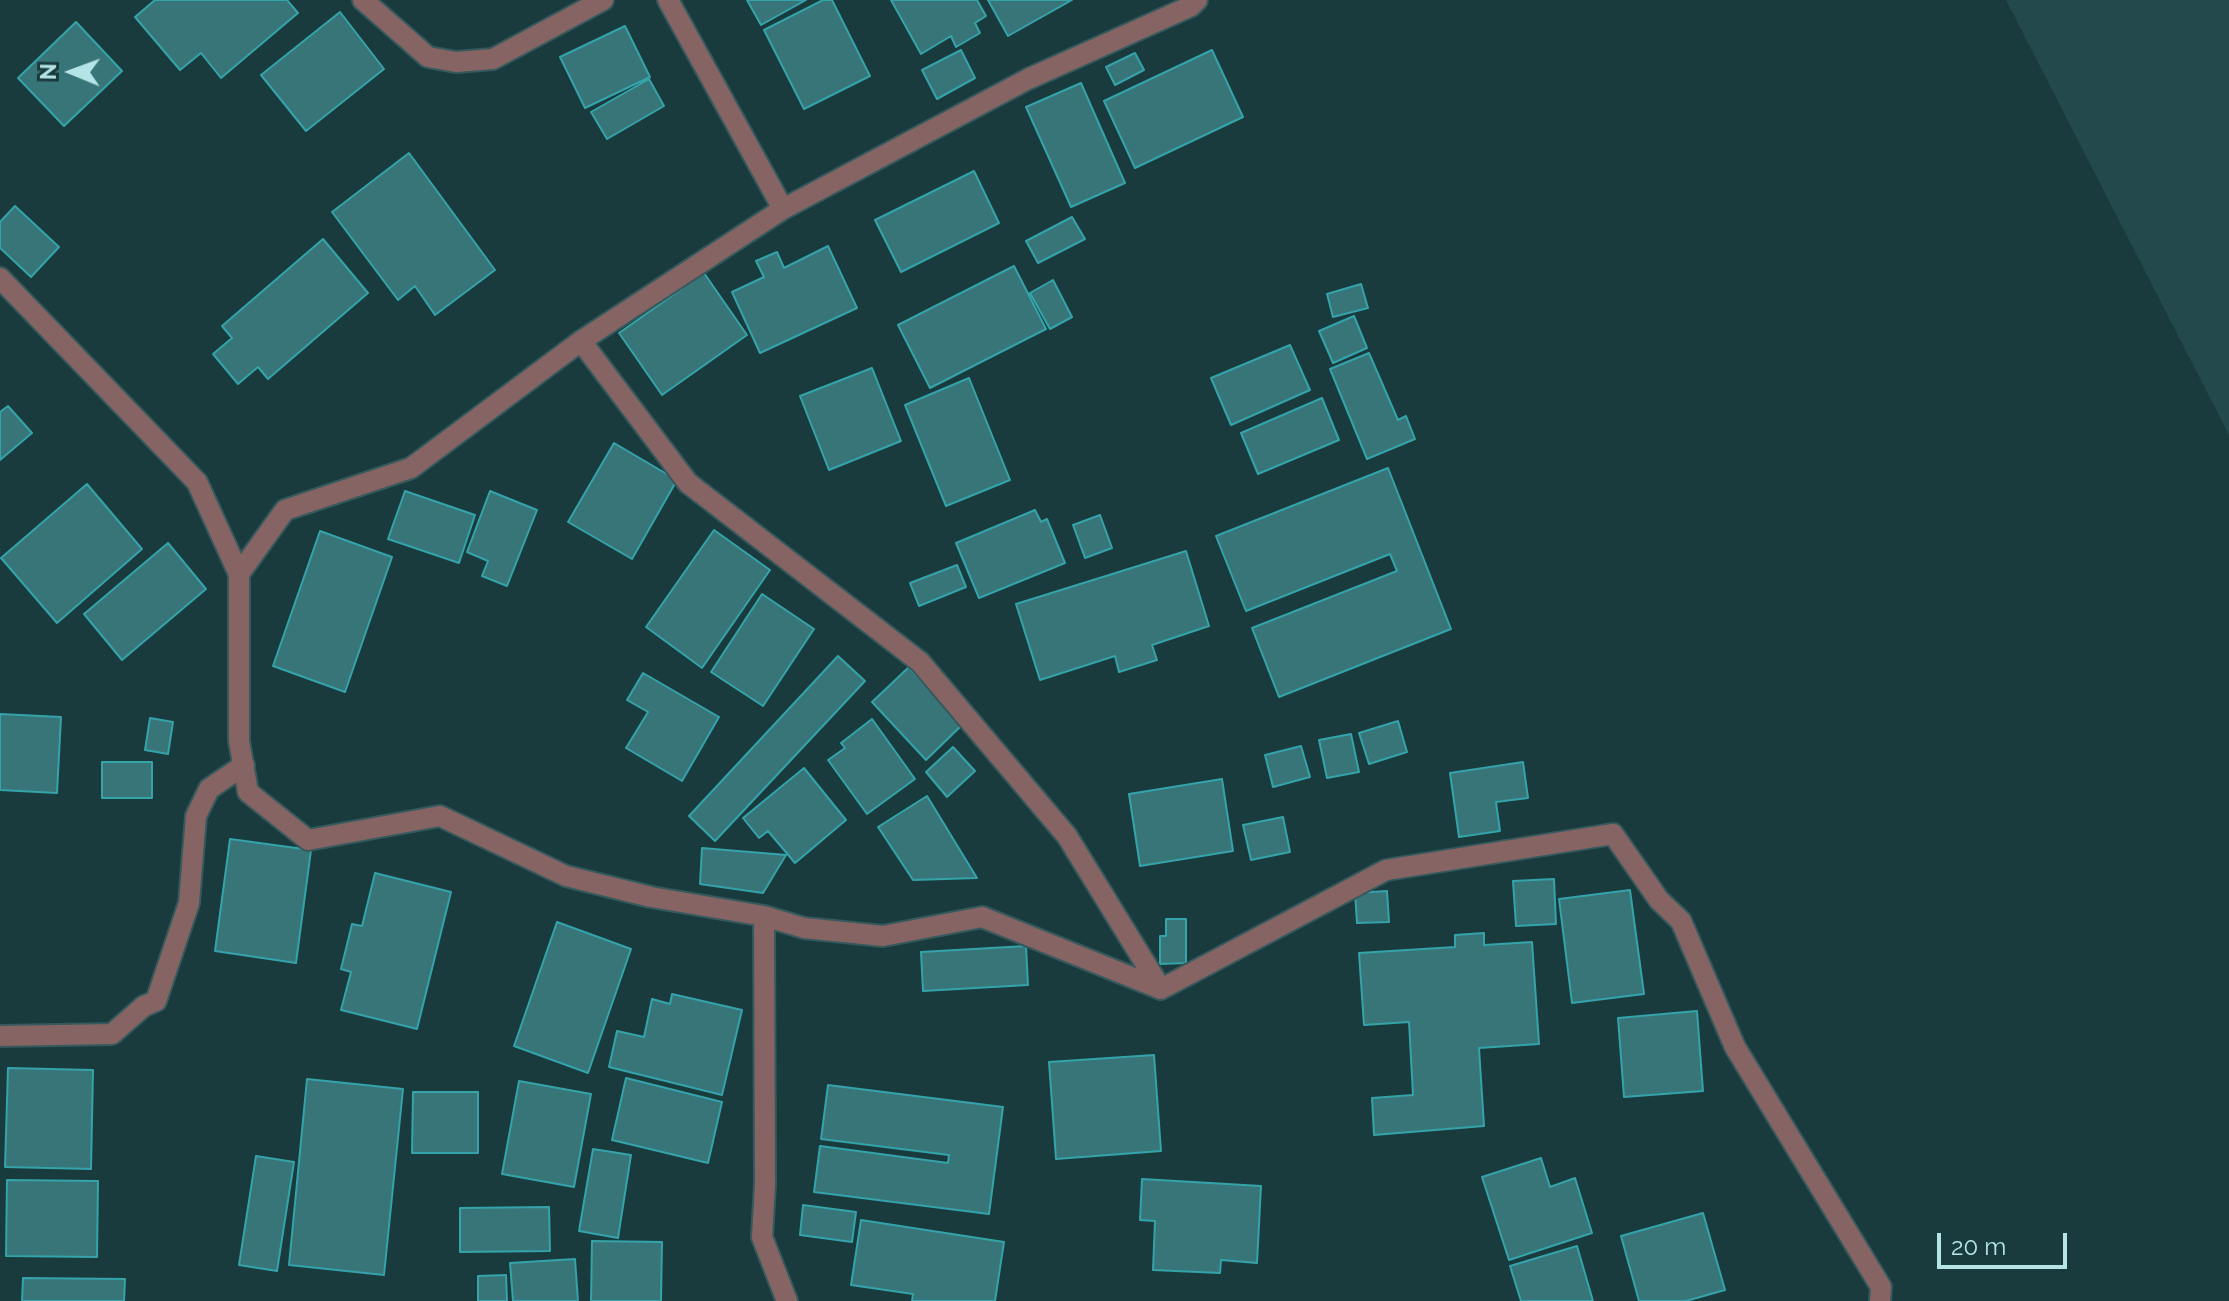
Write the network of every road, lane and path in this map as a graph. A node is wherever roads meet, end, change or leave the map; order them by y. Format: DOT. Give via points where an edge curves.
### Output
graph roads {
  1 [pos="363,0"];
  2 [pos="603,0"];
  3 [pos="668,0"];
  4 [pos="1197,0"];
  5 [pos="783,209"];
  6 [pos="0,278"];
  7 [pos="581,341"];
  8 [pos="239,574"];
  9 [pos="244,765"];
  10 [pos="764,916"];
  11 [pos="1161,989"];
  12 [pos="0,1036"];
  13 [pos="787,1301"];
  14 [pos="1880,1301"];
  1 -- 2 [label="street" via="428,57 456,62 493,59"];
  3 -- 5 [label="street"];
  4 -- 5 [label="street" via="1028,79"];
  5 -- 7 [label="street"];
  6 -- 8 [label="street" via="197,482"];
  7 -- 8 [label="street" via="411,468 285,510"];
  7 -- 11 [label="street" via="688,483 920,662 1067,836"];
  8 -- 9 [label="street" via="239,741"];
  9 -- 10 [label="street" via="248,792 308,840 440,816 566,876"];
  9 -- 12 [label="street" via="209,789 196,816 189,903 156,1001 112,1034"];
  10 -- 11 [label="street" via="804,928 883,936 982,917"];
  10 -- 13 [label="street" via="762,1237"];
  11 -- 14 [label="street" via="1386,870 1613,834 1659,900 1681,921 1735,1047 1881,1287"];
}
